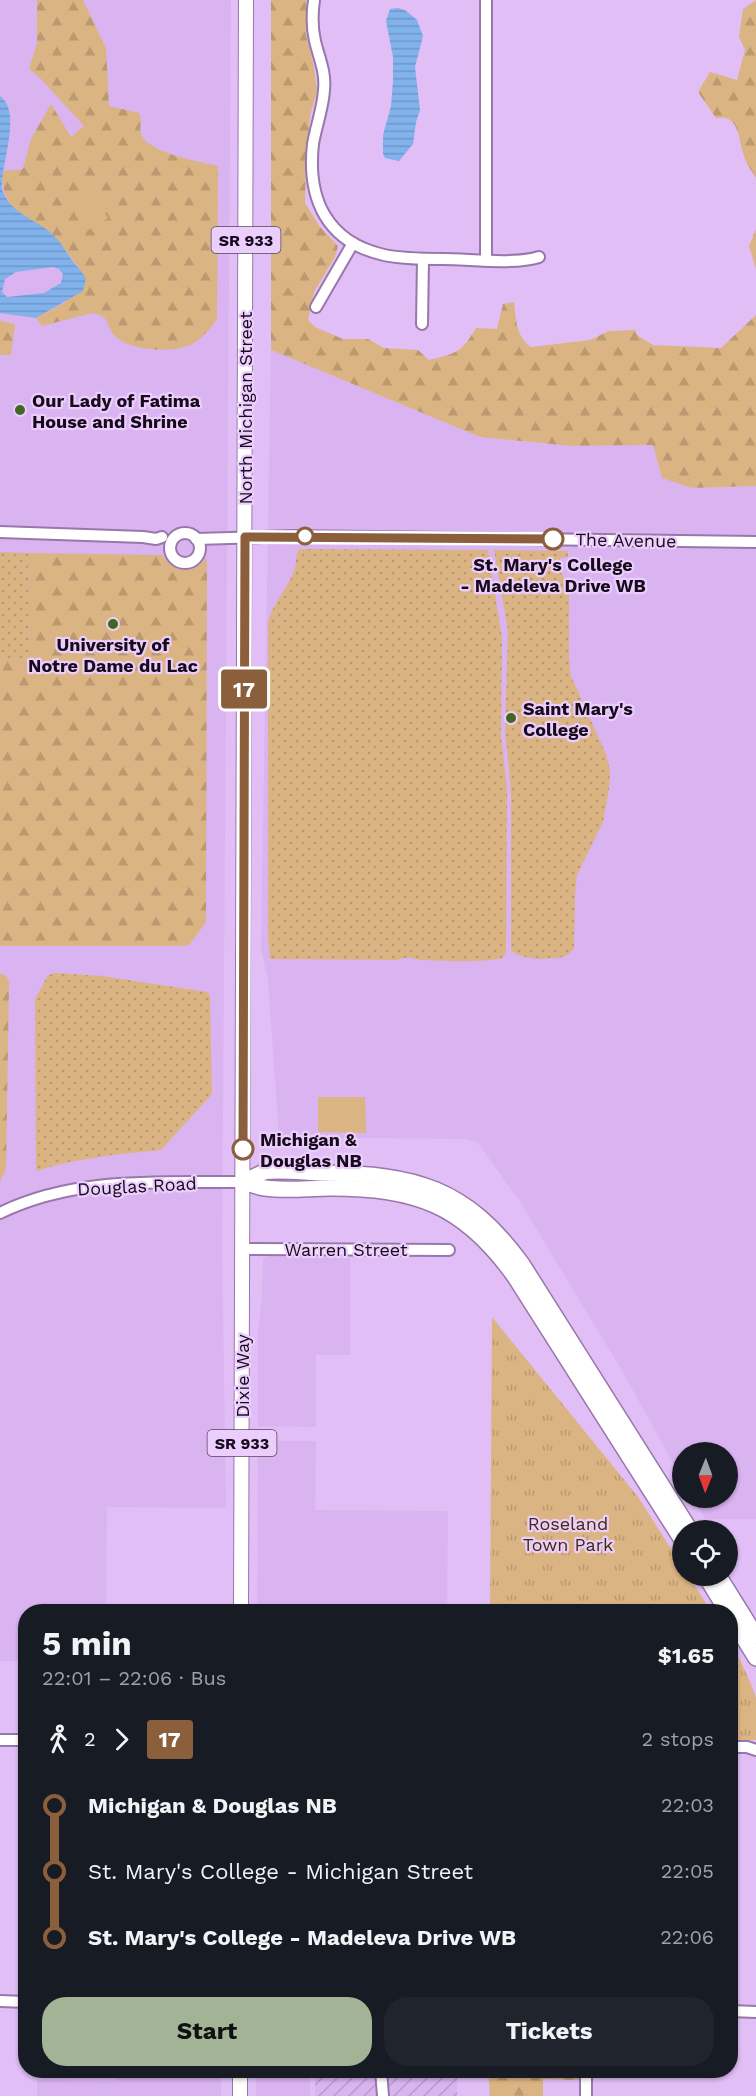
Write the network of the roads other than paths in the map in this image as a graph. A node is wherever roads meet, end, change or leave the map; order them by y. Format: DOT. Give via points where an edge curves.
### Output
graph roads {
  1 [pos="246,0"];
  2 [pos="314,0"];
  3 [pos="486,0"];
  4 [pos="353,243"];
  5 [pos="539,257"];
  6 [pos="423,258"];
  7 [pos="486,260"];
  8 [pos="316,307"];
  9 [pos="422,324"];
  10 [pos="0,532"];
  11 [pos="245,537"];
  12 [pos="175,538"];
  13 [pos="196,539"];
  14 [pos="756,542"];
  15 [pos="243,1182"];
  16 [pos="0,1213"];
  17 [pos="243,1249"];
  18 [pos="449,1250"];
  19 [pos="684,1520"];
  20 [pos="672,1524"];
  21 [pos="712,1586"];
  22 [pos="725,1586"];
  23 [pos="241,1604"];
  24 [pos="724,1604"];
  25 [pos="736,1604"];
  26 [pos="738,1607"];
  27 [pos="738,1629"];
  28 [pos="756,1636"];
  29 [pos="756,1658"];
  30 [pos="0,1740"];
  31 [pos="18,1740"];
  32 [pos="738,1747"];
  33 [pos="756,1750"];
  34 [pos="0,2001"];
  35 [pos="18,2002"];
  36 [pos="738,2011"];
  37 [pos="756,2012"];
  38 [pos="240,2078"];
  39 [pos="382,2078"];
  40 [pos="586,2078"];
  41 [pos="240,2096"];
  42 [pos="383,2096"];
  43 [pos="586,2096"];
  1 -- 11 [label="main road, North Michigan Street / SR 933"];
  2 -- 4 [label="street" via="313,27 324,90 313,145 314,188 328,221"];
  3 -- 7 [label="street"];
  4 -- 6 [label="street" via="383,255"];
  4 -- 8 [label="street"];
  5 -- 7 [label="street"];
  6 -- 7 [label="street"];
  6 -- 9 [label="street"];
  10 -- 12 [label="street" via="143,537 149,534"];
  11 -- 13 [label="street, The Avenue"];
  11 -- 14 [label="street, The Avenue"];
  11 -- 15 [label="main road, North Michigan Street / SR 933"];
  12 -- 13 [label="street" via="183,534"];
  12 -- 13 [label="street" via="171,552 176,560 185,563 200,552"];
  15 -- 16 [label="street, Douglas Road" via="87,1186 36,1197"];
  15 -- 17 [label="main road, North Michigan Street / SR 933"];
  15 -- 19 [label="highway" via="265,1172 377,1174 437,1190 472,1210 499,1234 522,1264"];
  15 -- 20 [label="highway" via="266,1188 387,1190 428,1201 474,1230 515,1277"];
  17 -- 18 [label="street, Warren Street"];
  17 -- 23 [label="main road, Dixie Way / SR 933"];
  21 -- 24 [label="highway"];
  22 -- 25 [label="highway"];
  26 -- 28 [label="highway"];
  27 -- 29 [label="highway"];
  30 -- 31 [label="street"];
  32 -- 33 [label="street"];
  34 -- 35 [label="street"];
  36 -- 37 [label="street"];
  38 -- 41 [label="main road"];
  39 -- 42 [label="street"];
  40 -- 43 [label="street"];
}
